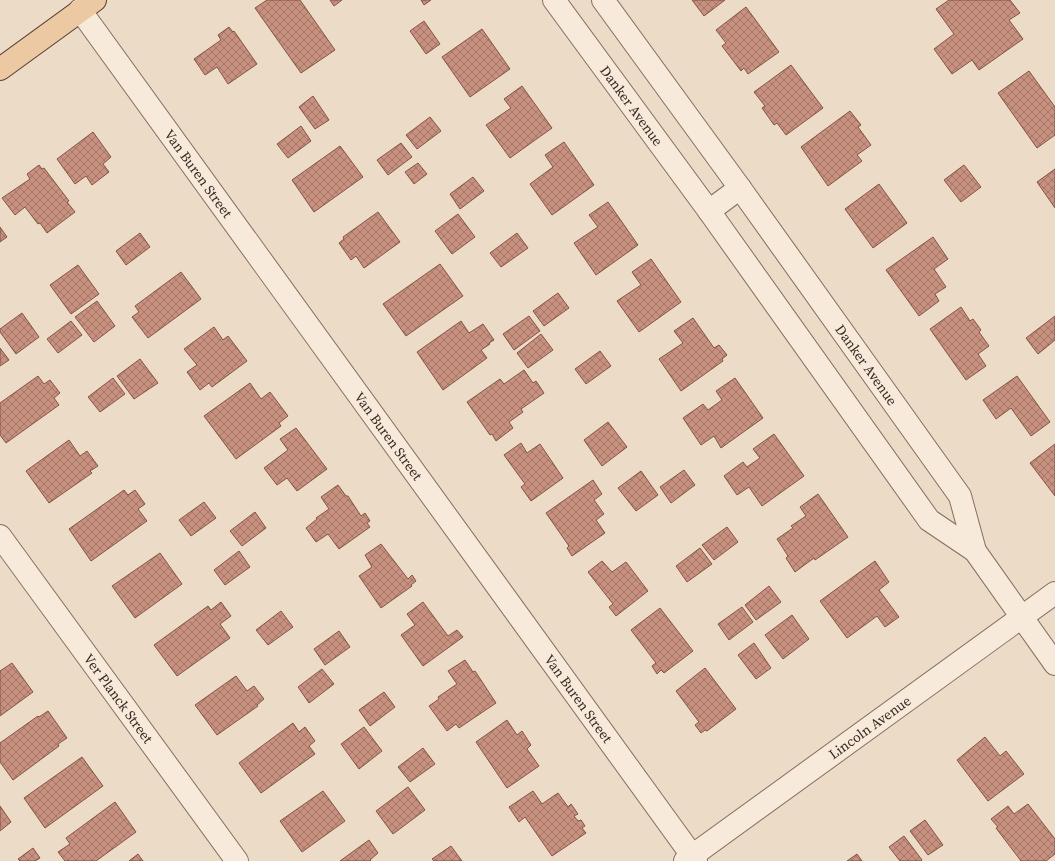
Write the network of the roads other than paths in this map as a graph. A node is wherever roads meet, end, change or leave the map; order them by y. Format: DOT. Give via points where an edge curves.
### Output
graph roads {
  1 [pos="554,0"];
  2 [pos="603,0"];
  3 [pos="88,5"];
  4 [pos="0,69"];
  5 [pos="740,188"];
  6 [pos="709,211"];
  7 [pos="0,536"];
  8 [pos="975,551"];
  9 [pos="1055,593"];
  10 [pos="1021,618"];
  11 [pos="1055,664"];
  12 [pos="691,859"];
  13 [pos="237,861"];
  1 -- 6 [label="street, Danker Avenue"];
  2 -- 5 [label="street, Danker Avenue"];
  3 -- 4 [label="main road"];
  3 -- 12 [label="street, Van Buren Street"];
  5 -- 6 [label="street"];
  5 -- 8 [label="street, Danker Avenue" via="960,496"];
  6 -- 8 [label="street, Danker Avenue" via="929,520"];
  7 -- 13 [label="street, Ver Planck Street"];
  8 -- 10 [label="street, Danker Avenue"];
  9 -- 10 [label="street, Lincoln Avenue"];
  10 -- 11 [label="street, Danker Avenue"];
  10 -- 12 [label="street, Lincoln Avenue"];
}
